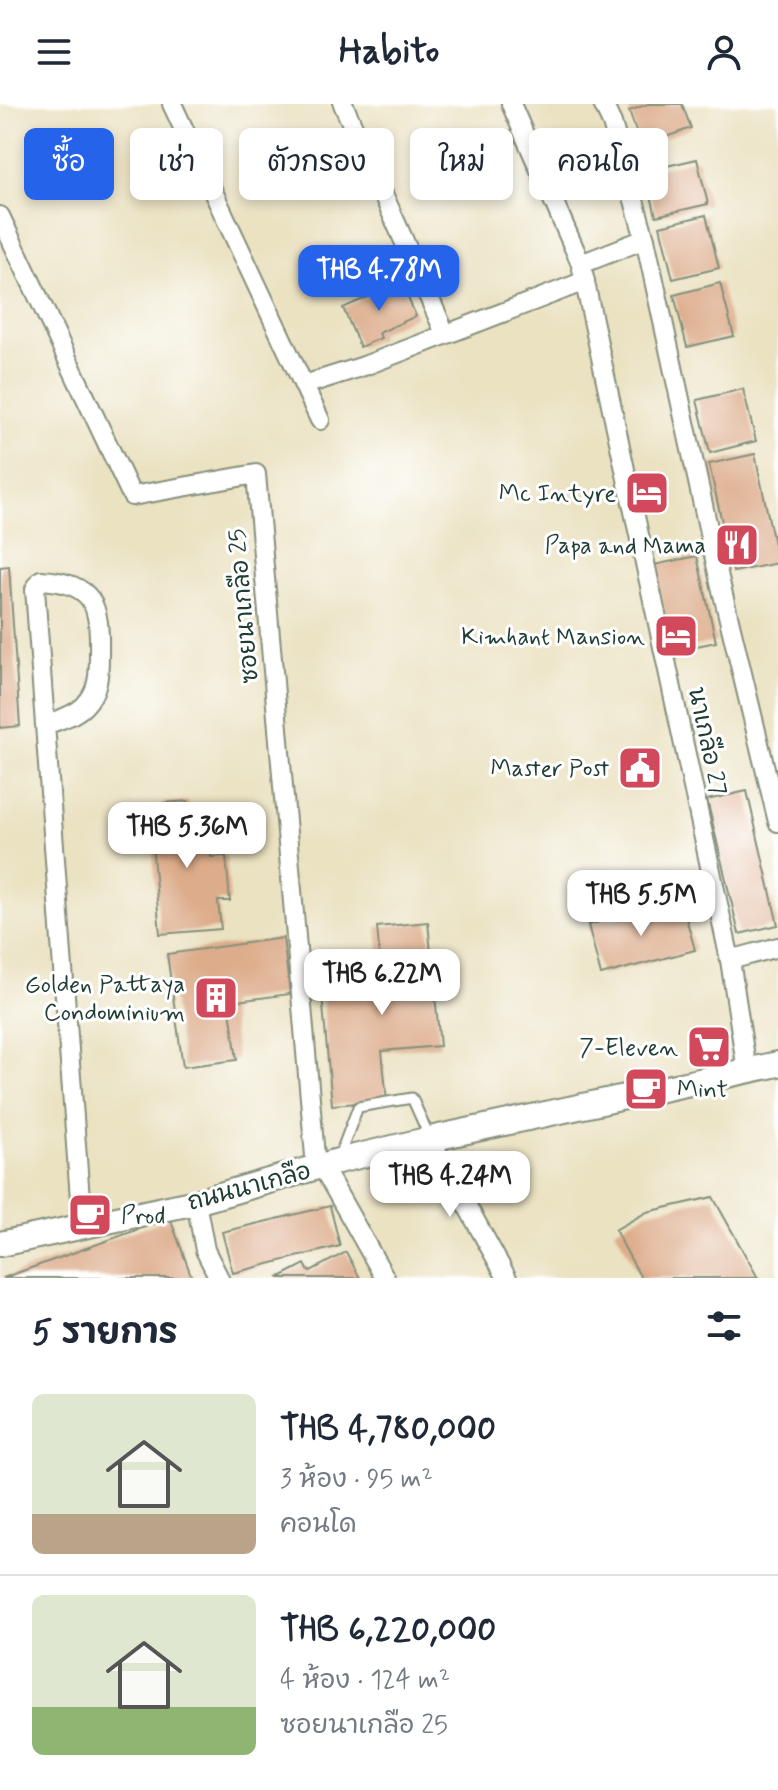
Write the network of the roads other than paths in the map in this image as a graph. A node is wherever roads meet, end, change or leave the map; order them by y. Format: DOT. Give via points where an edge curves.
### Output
graph roads {
  1 [pos="172,104"];
  2 [pos="343,104"];
  3 [pos="511,104"];
  4 [pos="603,104"];
  5 [pos="0,216"];
  6 [pos="645,239"];
  7 [pos="583,272"];
  8 [pos="445,333"];
  9 [pos="304,385"];
  10 [pos="320,420"];
  11 [pos="45,725"];
  12 [pos="778,822"];
  13 [pos="778,947"];
  14 [pos="730,960"];
  15 [pos="778,1064"];
  16 [pos="747,1071"];
  17 [pos="430,1139"];
  18 [pos="325,1165"];
  19 [pos="196,1202"];
  20 [pos="82,1226"];
  21 [pos="0,1244"];
  22 [pos="219,1278"];
  23 [pos="385,1278"];
  24 [pos="507,1278"];
  1 -- 9 [label="street"];
  2 -- 8 [label="street"];
  3 -- 7 [label="street, นาเกลือ 27"];
  4 -- 6 [label="street"];
  5 -- 18 [label="street, ซอยนาเกลือ 25" via="132,496 256,474"];
  6 -- 7 [label="street"];
  6 -- 12 [label="street"];
  7 -- 8 [label="street"];
  7 -- 14 [label="street, นาเกลือ 27"];
  8 -- 9 [label="street"];
  9 -- 10 [label="street"];
  11 -- 11 [label="street" via="35,589 41,580 62,581 84,593 99,623 99,682 94,692 72,715"];
  11 -- 20 [label="street"];
  13 -- 14 [label="street"];
  14 -- 16 [label="street, นาเกลือ 27"];
  15 -- 16 [label="street, ถนนนาเกลือ"];
  16 -- 17 [label="street, ถนนนาเกลือ"];
  17 -- 18 [label="street, ถนนนาเกลือ"];
  17 -- 18 [label="lane" via="412,1098 358,1107"];
  17 -- 24 [label="street"];
  18 -- 19 [label="street, ถนนนาเกลือ"];
  18 -- 23 [label="street"];
  19 -- 20 [label="street, ถนนนาเกลือ"];
  19 -- 22 [label="street" via="205,1250"];
  20 -- 21 [label="street, ถนนนาเกลือ"];
}
